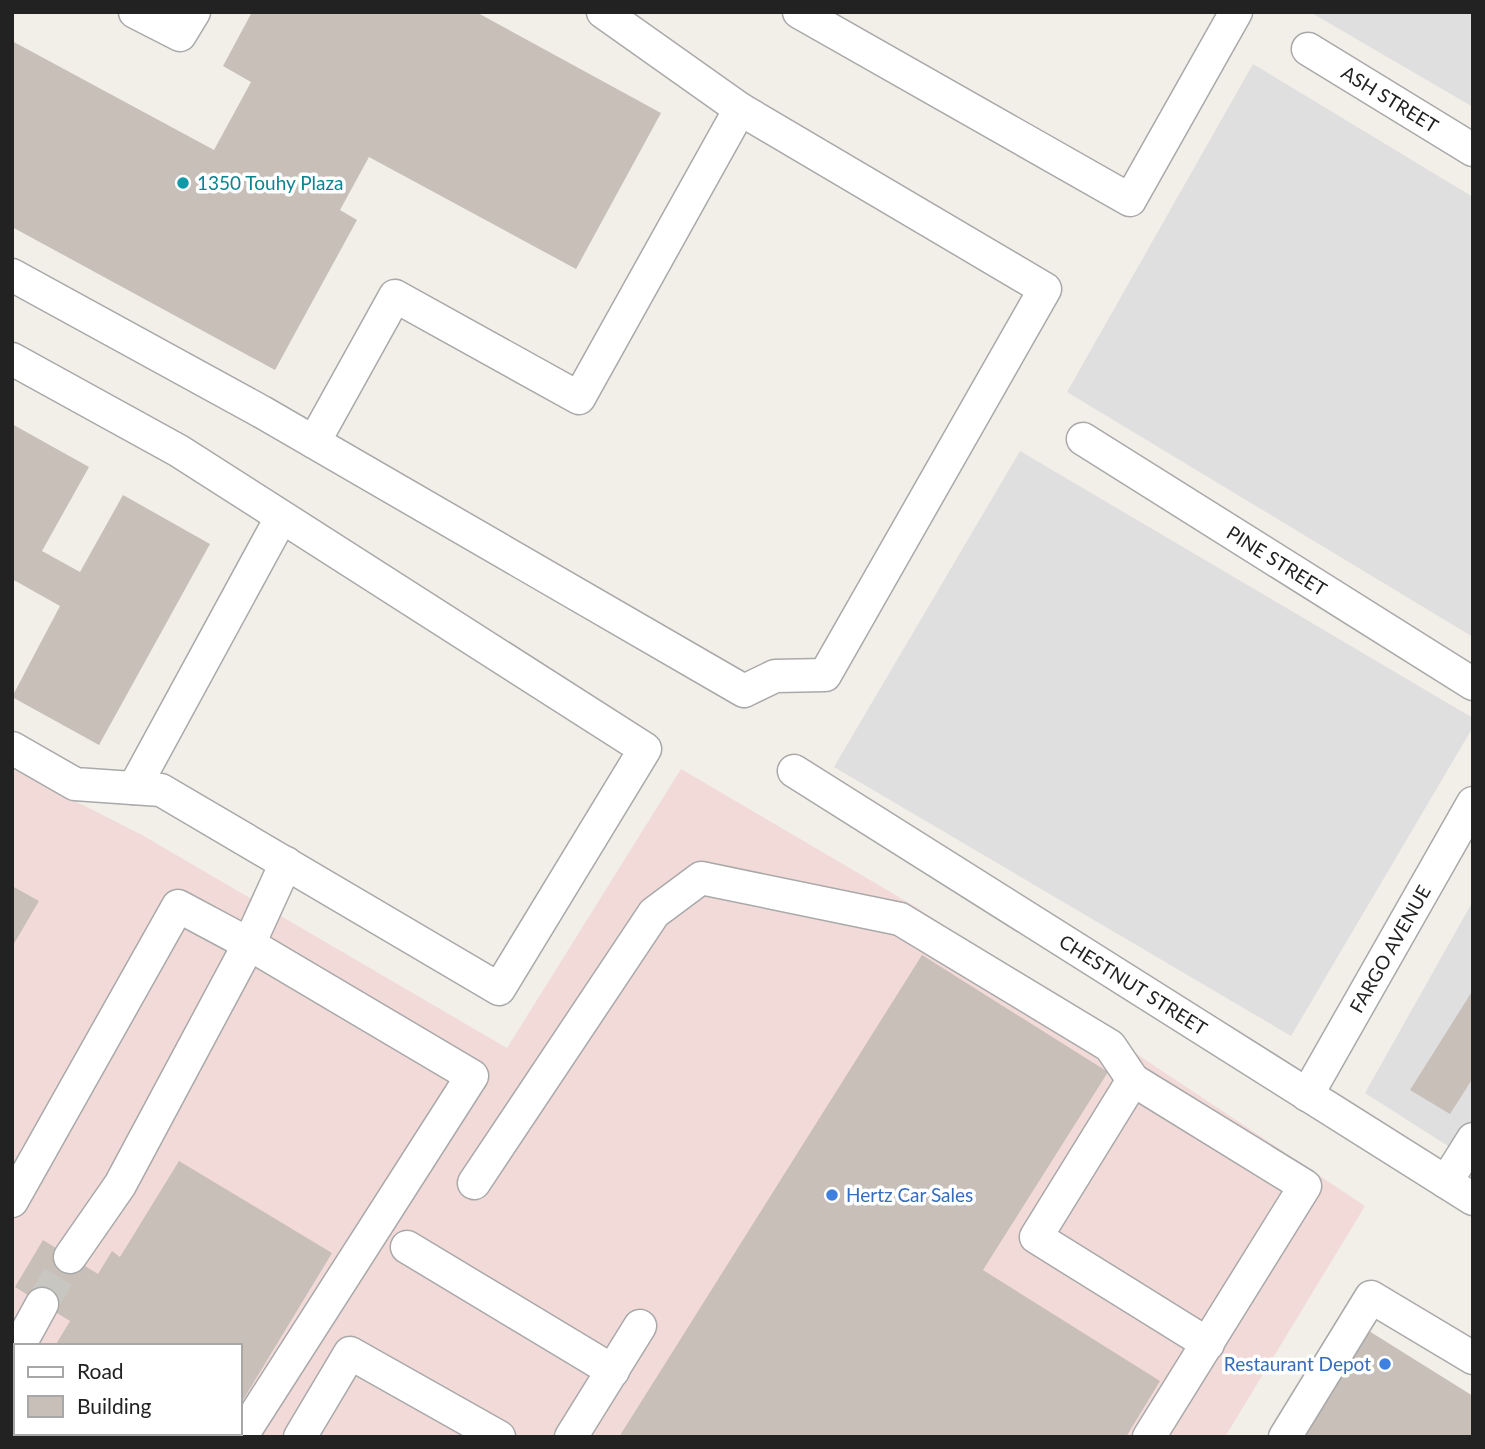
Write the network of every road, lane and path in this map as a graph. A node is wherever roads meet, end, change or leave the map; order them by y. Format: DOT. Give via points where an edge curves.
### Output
graph roads {
  1 [pos="135,12"];
  2 [pos="194,12"];
  3 [pos="799,12"];
  4 [pos="1236,12"];
  5 [pos="601,14"];
  6 [pos="1308,49"];
  7 [pos="740,109"];
  8 [pos="1473,150"];
  9 [pos="12,275"];
  10 [pos="12,359"];
  11 [pos="1083,439"];
  12 [pos="314,442"];
  13 [pos="281,518"];
  14 [pos="1473,684"];
  15 [pos="12,748"];
  16 [pos="794,771"];
  17 [pos="134,788"];
  18 [pos="1473,803"];
  19 [pos="286,863"];
  20 [pos="249,944"];
  21 [pos="1133,1080"];
  22 [pos="1307,1095"];
  23 [pos="1473,1139"];
  24 [pos="1446,1182"];
  25 [pos="474,1183"];
  26 [pos="1473,1199"];
  27 [pos="12,1202"];
  28 [pos="407,1247"];
  29 [pos="70,1257"];
  30 [pos="42,1304"];
  31 [pos="640,1326"];
  32 [pos="1208,1343"];
  33 [pos="20,1344"];
  34 [pos="1473,1358"];
  35 [pos="613,1371"];
  36 [pos="242,1437"];
  37 [pos="300,1437"];
  38 [pos="499,1437"];
  39 [pos="571,1437"];
  40 [pos="1149,1437"];
  41 [pos="1285,1437"];
  1 -- 2 [label="street" via="180,35"];
  3 -- 4 [label="street" via="1130,200"];
  5 -- 7 [label="street"];
  6 -- 8 [label="street, ASH STREET"];
  7 -- 12 [label="street" via="579,398 395,296"];
  7 -- 12 [label="street" via="1045,289 825,675 775,676 744,691"];
  9 -- 12 [label="street"];
  10 -- 13 [label="street" via="179,452"];
  11 -- 14 [label="street, PINE STREET"];
  13 -- 17 [label="street"];
  13 -- 19 [label="street" via="645,749 499,989"];
  15 -- 17 [label="street" via="75,784"];
  16 -- 22 [label="street, CHESTNUT STREET"];
  17 -- 19 [label="street" via="160,790"];
  18 -- 22 [label="street, FARGO AVENUE"];
  19 -- 20 [label="street"];
  20 -- 27 [label="street" via="178,906"];
  20 -- 29 [label="street" via="120,1185"];
  20 -- 36 [label="street" via="472,1076"];
  21 -- 25 [label="street" via="1110,1046 900,919 701,878 654,913"];
  21 -- 32 [label="street" via="1036,1237"];
  21 -- 32 [label="street" via="1305,1186"];
  22 -- 24 [label="street, CHESTNUT STREET"];
  23 -- 24 [label="street"];
  24 -- 26 [label="street, CHESTNUT STREET"];
  28 -- 35 [label="street"];
  30 -- 33 [label="street"];
  31 -- 35 [label="street"];
  32 -- 40 [label="street"];
  34 -- 41 [label="street" via="1371,1297"];
  35 -- 39 [label="street"];
  37 -- 38 [label="street" via="350,1353"];
}
